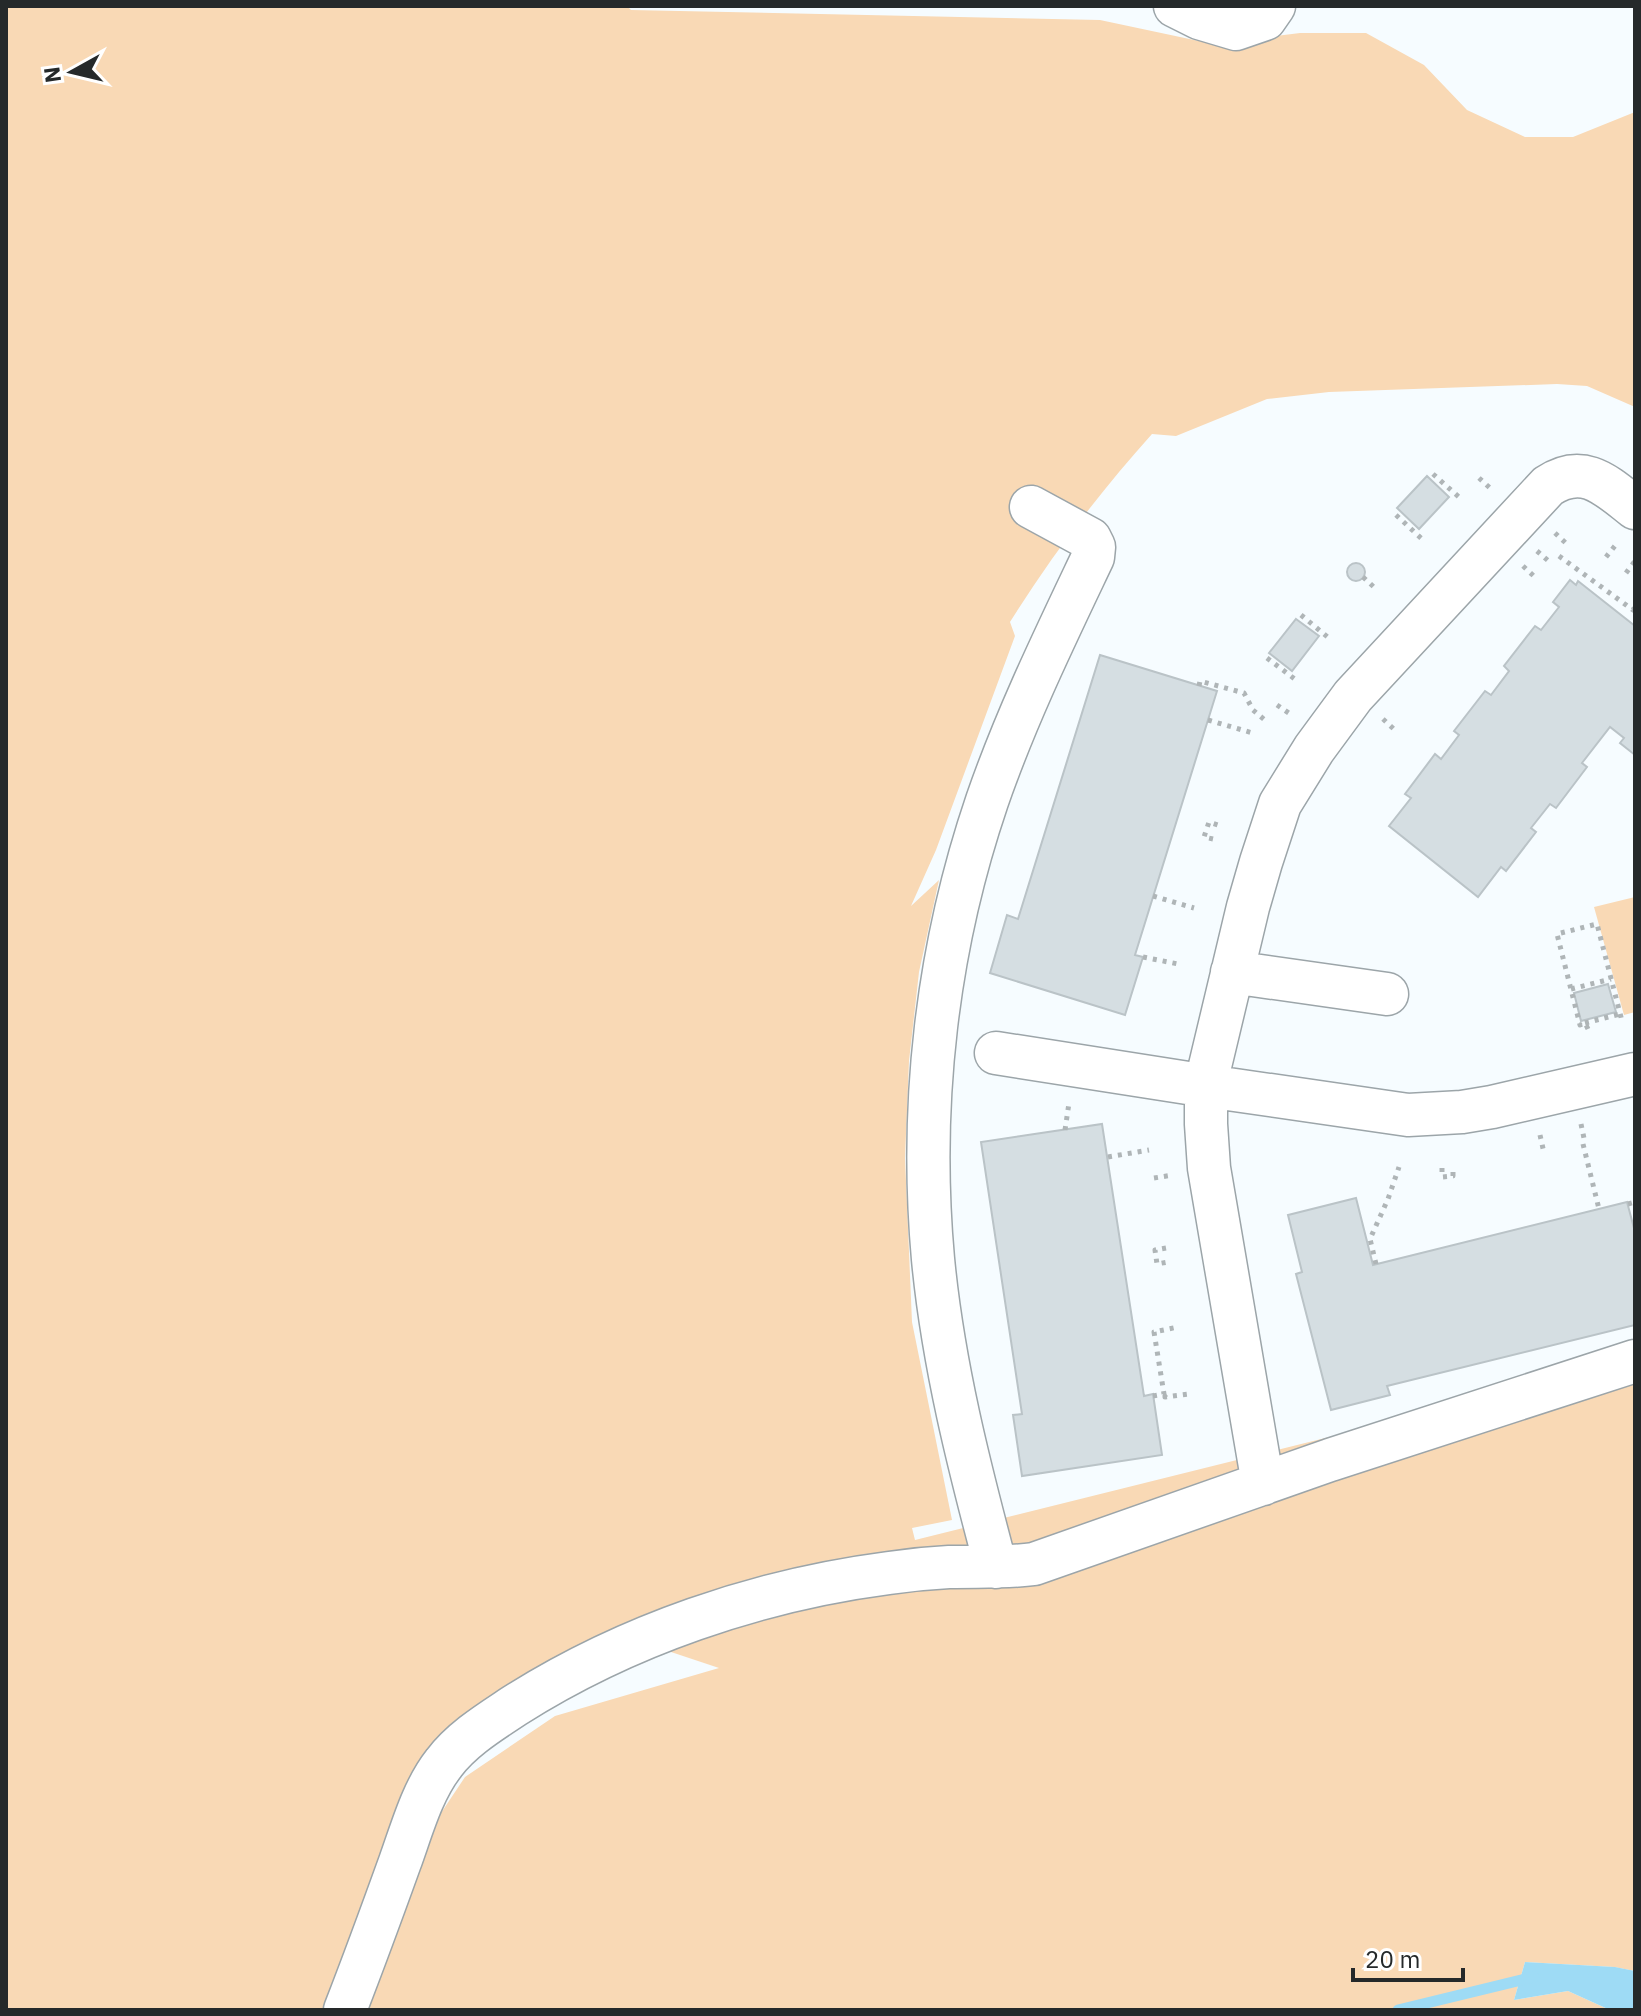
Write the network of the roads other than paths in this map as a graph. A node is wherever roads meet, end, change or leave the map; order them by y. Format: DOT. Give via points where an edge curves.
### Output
graph roads {
  1 [pos="1175,6"];
  2 [pos="1274,6"];
  3 [pos="1031,507"];
  4 [pos="1635,508"];
  5 [pos="1232,972"];
  6 [pos="1387,994"];
  7 [pos="996,1053"];
  8 [pos="1635,1074"];
  9 [pos="1207,1086"];
  10 [pos="1635,1361"];
  11 [pos="1263,1484"];
  12 [pos="996,1567"];
  13 [pos="345,2010"];
  1 -- 2 [label="street" via="1236,29 1265,19"];
  3 -- 12 [label="street" via="1090,539 1093,557 1025,702 979,828 946,954 928,1128 933,1260 944,1338 967,1459"];
  4 -- 5 [label="street" via="1590,477 1568,476 1548,486 1353,696 1280,804"];
  5 -- 6 [label="street"];
  5 -- 9 [label="street"];
  7 -- 9 [label="street"];
  8 -- 9 [label="street" via="1523,1101 1429,1115"];
  9 -- 11 [label="street" via="1209,1168"];
  10 -- 11 [label="street"];
  11 -- 12 [label="street" via="1034,1564"];
  12 -- 13 [label="street" via="885,1574 740,1605 621,1649 494,1719 444,1763 430,1787"];
}
